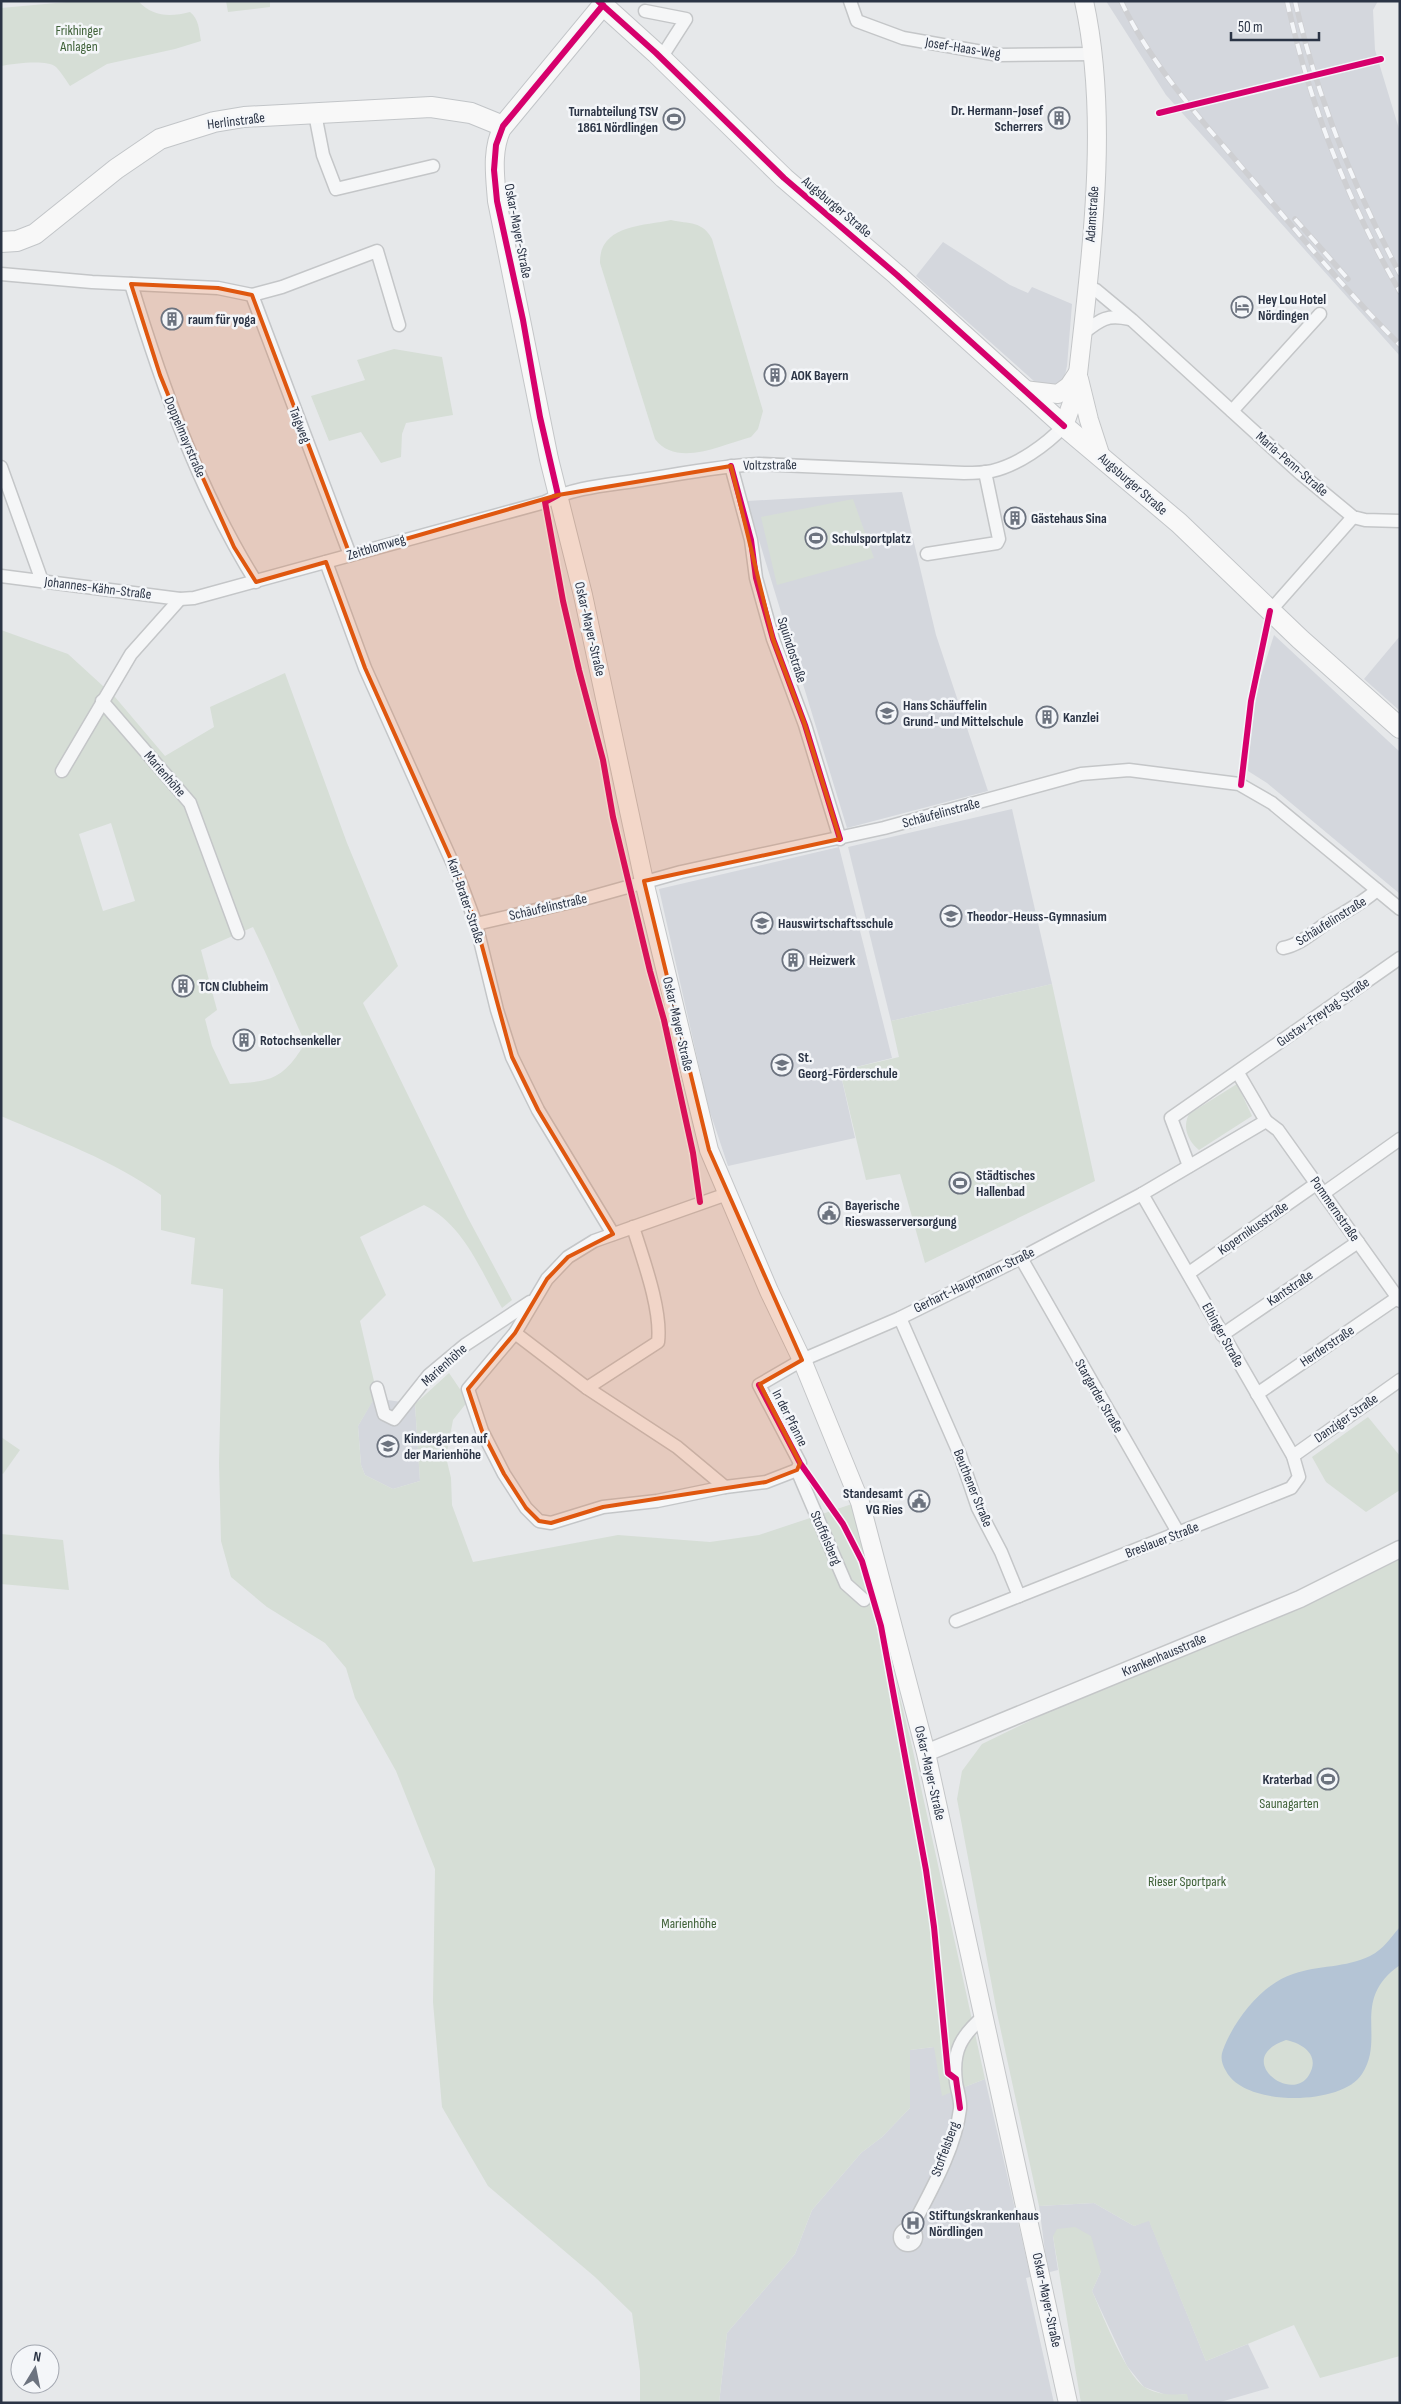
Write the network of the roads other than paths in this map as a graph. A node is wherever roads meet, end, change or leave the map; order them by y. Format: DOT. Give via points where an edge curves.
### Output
graph roads {
  1 [pos="850,1"];
  2 [pos="1084,1"];
  3 [pos="603,3"];
  4 [pos="645,11"];
  5 [pos="1094,54"];
  6 [pos="661,58"];
  7 [pos="315,114"];
  8 [pos="503,126"];
  9 [pos="433,166"];
  10 [pos="1,243"];
  11 [pos="1,274"];
  12 [pos="131,284"];
  13 [pos="1086,286"];
  14 [pos="252,295"];
  15 [pos="1320,314"];
  16 [pos="1132,320"];
  17 [pos="399,325"];
  18 [pos="1082,334"];
  19 [pos="1078,374"];
  20 [pos="1024,390"];
  21 [pos="1232,411"];
  22 [pos="1064,426"];
  23 [pos="1101,456"];
  24 [pos="731,466"];
  25 [pos="1,467"];
  26 [pos="984,472"];
  27 [pos="558,495"];
  28 [pos="1353,517"];
  29 [pos="1400,521"];
  30 [pos="927,554"];
  31 [pos="350,555"];
  32 [pos="326,562"];
  33 [pos="1,576"];
  34 [pos="42,581"];
  35 [pos="256,582"];
  36 [pos="194,598"];
  37 [pos="180,599"];
  38 [pos="1270,611"];
  39 [pos="102,701"];
  40 [pos="1400,728"];
  41 [pos="62,771"];
  42 [pos="840,839"];
  43 [pos="644,881"];
  44 [pos="1377,890"];
  45 [pos="1400,909"];
  46 [pos="476,924"];
  47 [pos="238,933"];
  48 [pos="1283,948"];
  49 [pos="1400,958"];
  50 [pos="1242,1070"];
  51 [pos="1266,1121"];
  52 [pos="1400,1139"];
  53 [pos="1189,1166"];
  54 [pos="1320,1188"];
  55 [pos="727,1194"];
  56 [pos="1142,1194"];
  57 [pos="633,1227"];
  58 [pos="613,1234"];
  59 [pos="1358,1242"];
  60 [pos="1021,1258"];
  61 [pos="1189,1273"];
  62 [pos="534,1300"];
  63 [pos="1399,1300"];
  64 [pos="900,1318"];
  65 [pos="515,1333"];
  66 [pos="1222,1335"];
  67 [pos="802,1360"];
  68 [pos="1400,1380"];
  69 [pos="377,1388"];
  70 [pos="587,1388"];
  71 [pos="1257,1394"];
  72 [pos="1293,1456"];
  73 [pos="798,1470"];
  74 [pos="1299,1477"];
  75 [pos="725,1487"];
  76 [pos="1179,1534"];
  77 [pos="1400,1549"];
  78 [pos="1019,1596"];
  79 [pos="864,1600"];
  80 [pos="956,1621"];
  81 [pos="926,1753"];
  82 [pos="984,2016"];
  83 [pos="911,2229"];
  84 [pos="1068,2403"];
  1 -- 5 [label="street, Josef-Haas-Weg" via="857,22 903,38 999,55"];
  2 -- 5 [label="main road, Adamstraße"];
  3 -- 6 [label="main road, Augsburger Straße"];
  3 -- 8 [label="main road, Oskar-Mayer-Straße"];
  4 -- 6 [label="street" via="686,20"];
  5 -- 13 [label="main road, Adamstraße" via="1096,146"];
  6 -- 20 [label="main road, Augsburger Straße" via="784,178"];
  7 -- 8 [label="main road, Herlinstraße" via="431,106 463,111"];
  7 -- 9 [label="street" via="322,155 336,189"];
  7 -- 10 [label="main road, Herlinstraße" via="244,117 172,134 129,160 35,234"];
  8 -- 27 [label="main road, Oskar-Mayer-Straße" via="496,145 494,170 498,201"];
  11 -- 12 [label="street"];
  12 -- 14 [label="street" via="218,288"];
  12 -- 35 [label="street, Doppelmayrstraße" via="160,375 193,456 234,547"];
  13 -- 16 [label="street, Maria-Penn-Straße" via="1096,290"];
  13 -- 18 [label="main road, Adamstraße"];
  14 -- 17 [label="street" via="377,251"];
  14 -- 31 [label="street, Taigweg"];
  15 -- 21 [label="street"];
  16 -- 18 [label="street" via="1105,318"];
  16 -- 21 [label="street, Maria-Penn-Straße"];
  18 -- 19 [label="main road, Adamstraße"];
  19 -- 20 [label="main road" via="1058,394"];
  19 -- 22 [label="main road, Adamstraße"];
  19 -- 23 [label="main road"];
  20 -- 22 [label="main road, Augsburger Straße"];
  21 -- 28 [label="street, Maria-Penn-Straße"];
  22 -- 23 [label="main road, Augsburger Straße"];
  22 -- 26 [label="street, Voltzstraße" via="1052,439 1032,452 1010,464"];
  23 -- 38 [label="main road, Augsburger Straße" via="1179,524"];
  24 -- 26 [label="street, Voltzstraße" via="818,465"];
  24 -- 27 [label="street, Voltzstraße" via="596,486"];
  24 -- 42 [label="street, Squindostraße" via="773,639 806,725"];
  25 -- 34 [label="street"];
  26 -- 30 [label="street" via="999,539 997,543"];
  27 -- 31 [label="street, Zeitblomweg" via="545,502"];
  27 -- 43 [label="main road, Oskar-Mayer-Straße" via="605,694"];
  28 -- 29 [label="street"];
  28 -- 38 [label="street"];
  31 -- 32 [label="street, Zeitblomweg"];
  32 -- 35 [label="street, Zeitblomweg"];
  32 -- 46 [label="street, Karl-Brater-Straße" via="365,668 457,873"];
  33 -- 34 [label="street, Johannes-Kähn-Straße"];
  34 -- 37 [label="street, Johannes-Kähn-Straße"];
  35 -- 36 [label="street, Zeitblomweg"];
  36 -- 37 [label="street, Johannes-Kähn-Straße"];
  37 -- 39 [label="street" via="131,654"];
  38 -- 40 [label="main road, Augsburger Straße"];
  39 -- 41 [label="street"];
  39 -- 47 [label="street, Marienhöhe" via="190,804"];
  42 -- 43 [label="street, Schäufelinstraße"];
  42 -- 44 [label="street, Schäufelinstraße" via="1073,776 1129,770 1247,787 1272,803"];
  43 -- 46 [label="street, Schäufelinstraße" via="588,898"];
  43 -- 55 [label="main road, Oskar-Mayer-Straße" via="709,1150"];
  44 -- 45 [label="street, Schäufelinstraße"];
  44 -- 48 [label="street, Schäufelinstraße" via="1364,902 1294,946"];
  46 -- 58 [label="street, Karl-Brater-Straße" via="512,1057 538,1110"];
  49 -- 50 [label="street, Gustav-Freytag-Straße"];
  50 -- 51 [label="street, Pommernstraße"];
  50 -- 53 [label="street, Gustav-Freytag-Straße" via="1171,1118"];
  51 -- 53 [label="street, Gerhart-Hauptmann-Straße"];
  51 -- 54 [label="street, Pommernstraße" via="1278,1130"];
  52 -- 54 [label="street, Kopernikusstraße"];
  53 -- 56 [label="street, Gerhart-Hauptmann-Straße"];
  54 -- 59 [label="street, Pommernstraße"];
  54 -- 61 [label="street, Kopernikusstraße"];
  55 -- 57 [label="street, In der Pfanne"];
  55 -- 67 [label="main road, Oskar-Mayer-Straße"];
  56 -- 60 [label="street, Gerhart-Hauptmann-Straße"];
  56 -- 61 [label="street, Elbinger Straße"];
  57 -- 58 [label="street, In der Pfanne"];
  57 -- 70 [label="street" via="660,1331 658,1342"];
  58 -- 62 [label="street, In der Pfanne" via="568,1257"];
  59 -- 63 [label="street, Pommernstraße"];
  59 -- 66 [label="street, Kantstraße"];
  60 -- 64 [label="street, Gerhart-Hauptmann-Straße"];
  60 -- 76 [label="street, Stargarder Straße"];
  61 -- 66 [label="street, Elbinger Straße"];
  62 -- 65 [label="street, In der Pfanne"];
  62 -- 69 [label="street, Marienhöhe" via="465,1345 429,1375 394,1419 384,1414"];
  63 -- 71 [label="street, Herderstraße"];
  64 -- 67 [label="street, Gerhart-Hauptmann-Straße"];
  64 -- 78 [label="street, Beuthener Straße" via="960,1454 978,1508 1002,1552"];
  65 -- 70 [label="street"];
  65 -- 75 [label="street, In der Pfanne" via="468,1389 482,1431 504,1474 526,1508 539,1521 551,1523 603,1507 657,1501"];
  66 -- 71 [label="street, Elbinger Straße"];
  67 -- 73 [label="street, In der Pfanne" via="759,1384 800,1463"];
  67 -- 81 [label="main road, Oskar-Mayer-Straße" via="860,1502"];
  68 -- 72 [label="street, Danziger Straße"];
  70 -- 75 [label="street" via="677,1447"];
  71 -- 72 [label="street, Elbinger Straße"];
  72 -- 74 [label="street, Elbinger Straße"];
  73 -- 75 [label="street, In der Pfanne" via="766,1482"];
  73 -- 79 [label="street, Stoffelsberg" via="846,1584"];
  74 -- 76 [label="street, Breslauer Straße" via="1291,1488"];
  76 -- 78 [label="street, Breslauer Straße"];
  77 -- 81 [label="street, Krankenhausstraße" via="1300,1598"];
  78 -- 80 [label="street"];
  81 -- 82 [label="main road, Oskar-Mayer-Straße"];
  82 -- 83 [label="street, Stoffelsberg" via="968,2030 956,2052 960,2108 949,2149"];
  82 -- 84 [label="main road, Oskar-Mayer-Straße"];
}
